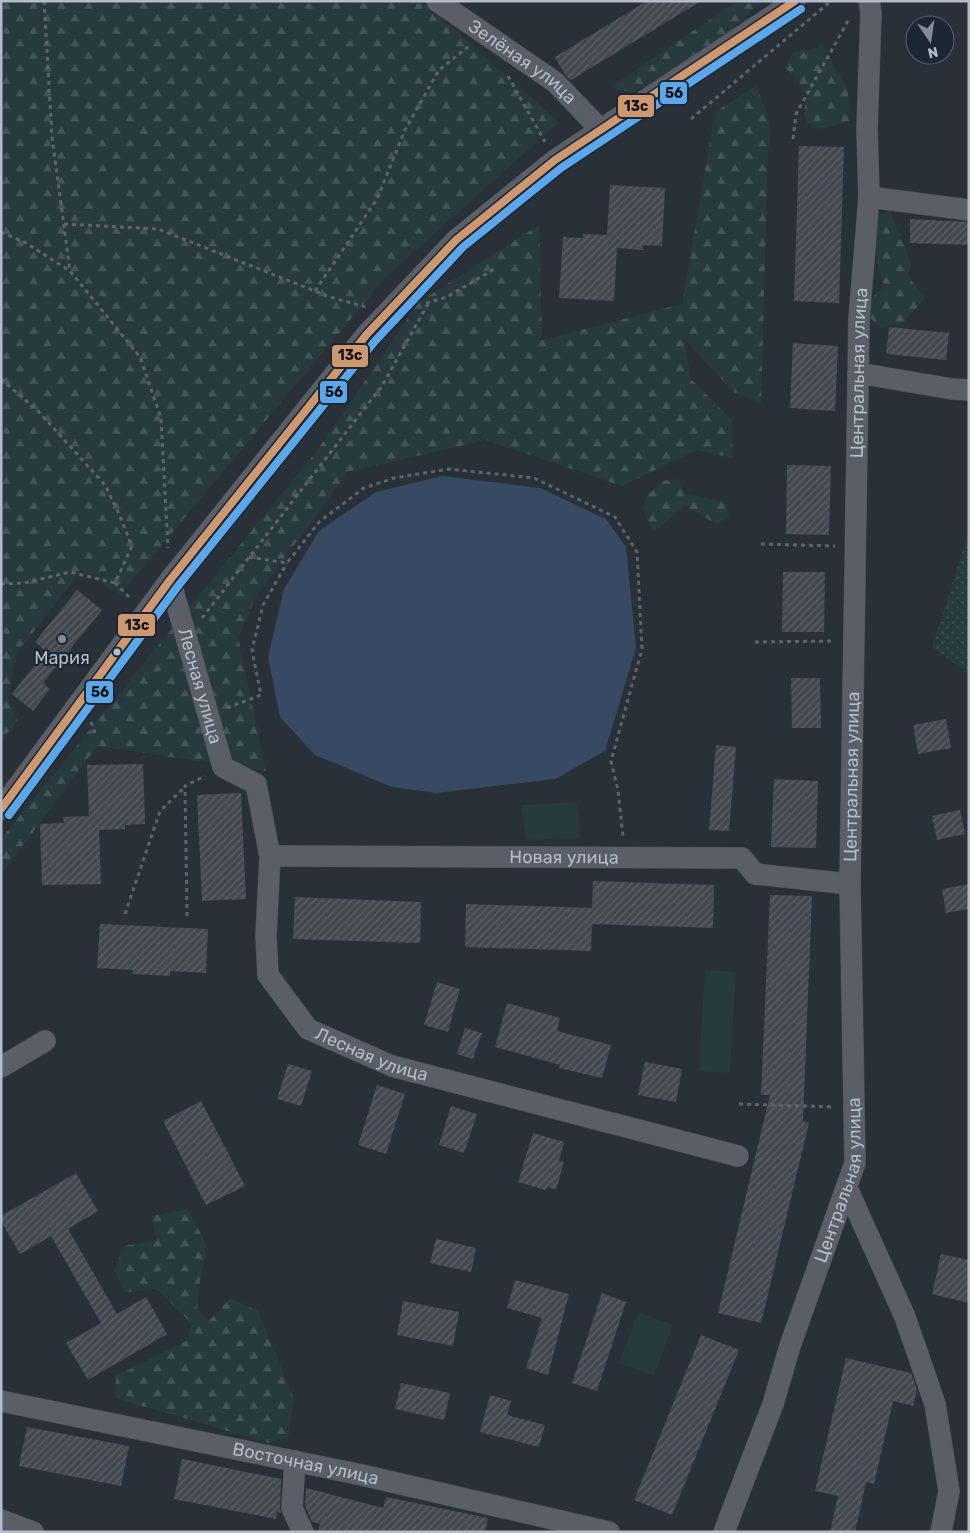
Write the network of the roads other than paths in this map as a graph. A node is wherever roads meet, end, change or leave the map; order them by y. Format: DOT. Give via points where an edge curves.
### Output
graph roads {
  1 [pos="437,1"];
  2 [pos="794,1"];
  3 [pos="870,7"];
  4 [pos="601,130"];
  5 [pos="869,198"];
  6 [pos="969,210"];
  7 [pos="858,373"];
  8 [pos="969,390"];
  9 [pos="170,580"];
  10 [pos="1,809"];
  11 [pos="270,856"];
  12 [pos="850,884"];
  13 [pos="44,1042"];
  14 [pos="1,1067"];
  15 [pos="738,1156"];
  16 [pos="847,1188"];
  17 [pos="1,1401"];
  18 [pos="295,1461"];
  19 [pos="1,1520"];
  20 [pos="33,1532"];
  21 [pos="303,1532"];
  22 [pos="609,1532"];
  23 [pos="724,1532"];
  24 [pos="941,1532"];
  1 -- 4 [label="street, Зелёная улица" via="555,82"];
  2 -- 4 [label="street"];
  3 -- 5 [label="street, Центральная улица"];
  4 -- 9 [label="street" via="555,160 456,240 367,334"];
  5 -- 6 [label="street"];
  5 -- 7 [label="street, Центральная улица"];
  7 -- 8 [label="street"];
  7 -- 12 [label="street, Центральная улица"];
  9 -- 10 [label="street"];
  9 -- 11 [label="street, Лесная улица" via="223,767 256,784"];
  11 -- 12 [label="street, Новая улица" via="742,858 755,874"];
  11 -- 15 [label="street, Лесная улица" via="266,936 268,976 308,1028 392,1066"];
  12 -- 16 [label="street, Центральная улица" via="855,1163"];
  13 -- 14 [label="street"];
  16 -- 23 [label="street, Центральная улица" via="790,1346 773,1404"];
  16 -- 24 [label="street" via="905,1316 935,1404 949,1491"];
  17 -- 18 [label="street, Восточная улица"];
  18 -- 21 [label="street" via="292,1508"];
  18 -- 22 [label="street, Восточная улица"];
  19 -- 20 [label="street"];
}
